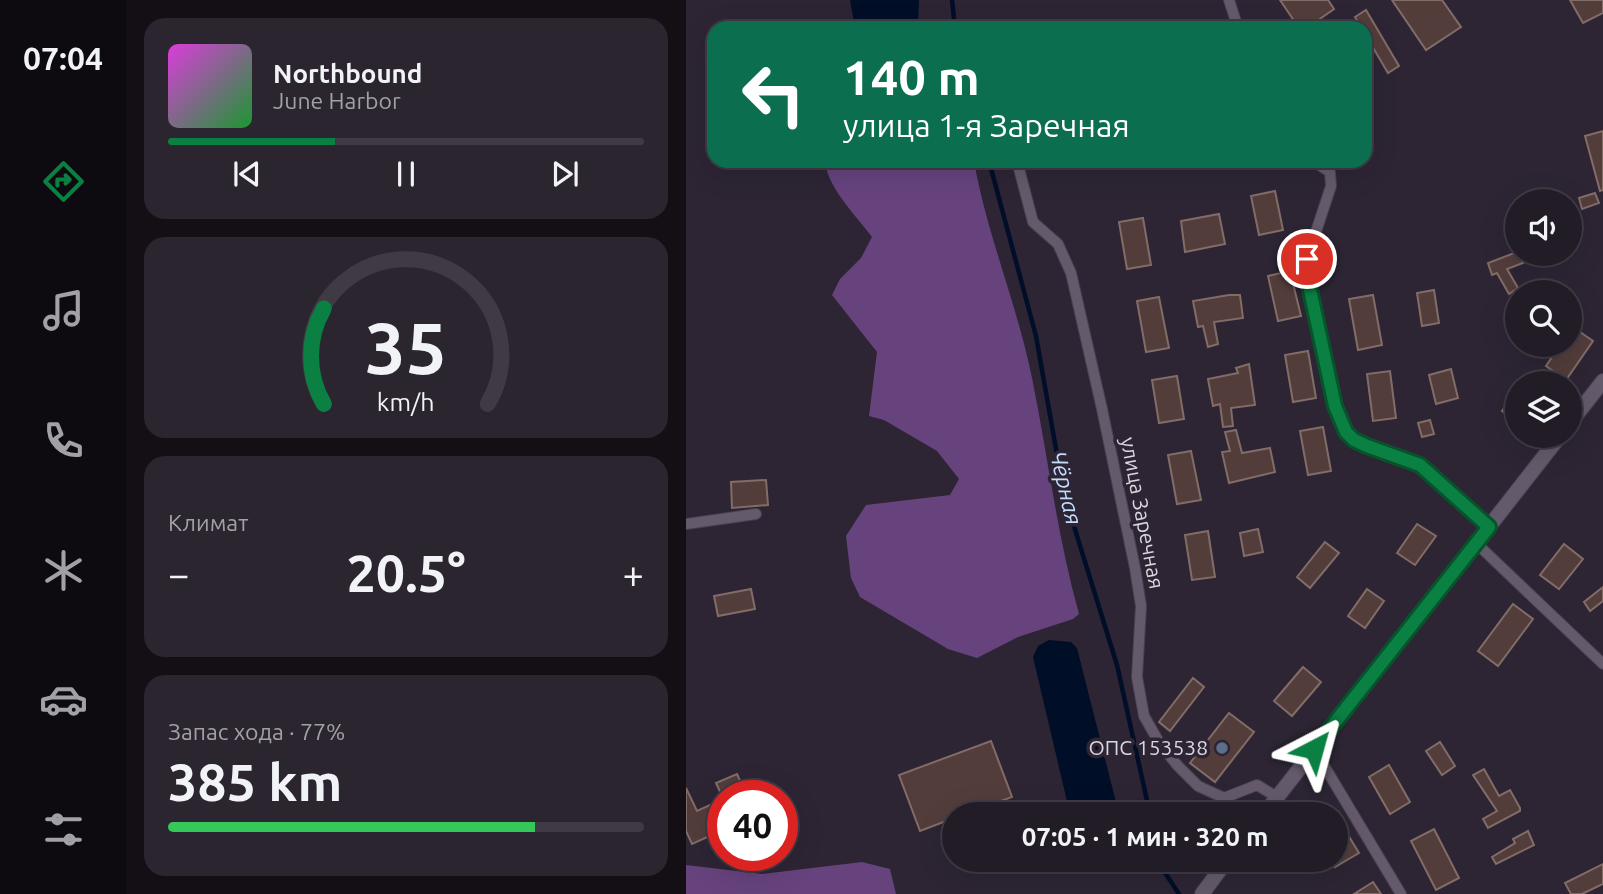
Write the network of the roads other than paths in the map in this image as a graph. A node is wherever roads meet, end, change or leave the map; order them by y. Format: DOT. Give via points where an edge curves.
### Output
graph roads {
  1 [pos="1229,0"];
  2 [pos="1236,21"];
  3 [pos="1019,168"];
  4 [pos="1325,168"];
  5 [pos="1603,381"];
  6 [pos="1582,408"];
  7 [pos="1551,448"];
  8 [pos="756,514"];
  9 [pos="686,524"];
  10 [pos="1489,527"];
  11 [pos="1476,543"];
  12 [pos="1603,664"];
  13 [pos="1314,749"];
  14 [pos="1277,797"];
  15 [pos="1273,802"];
  16 [pos="1218,872"];
  17 [pos="1202,894"];
  18 [pos="1401,894"];
  1 -- 2 [label="street"];
  3 -- 14 [label="street, улица Заречная" via="1033,222 1058,244 1071,273 1141,606 1137,677 1144,716 1160,744 1198,786 1224,798 1257,785"];
  4 -- 10 [label="street" via="1331,172 1331,186 1306,271 1335,406 1346,432 1367,446 1420,465"];
  5 -- 6 [label="street"];
  7 -- 10 [label="street"];
  8 -- 9 [label="street"];
  10 -- 11 [label="street"];
  11 -- 12 [label="street"];
  11 -- 13 [label="street"];
  13 -- 14 [label="street"];
  13 -- 18 [label="street"];
  14 -- 15 [label="street"];
  16 -- 17 [label="street"];
}
